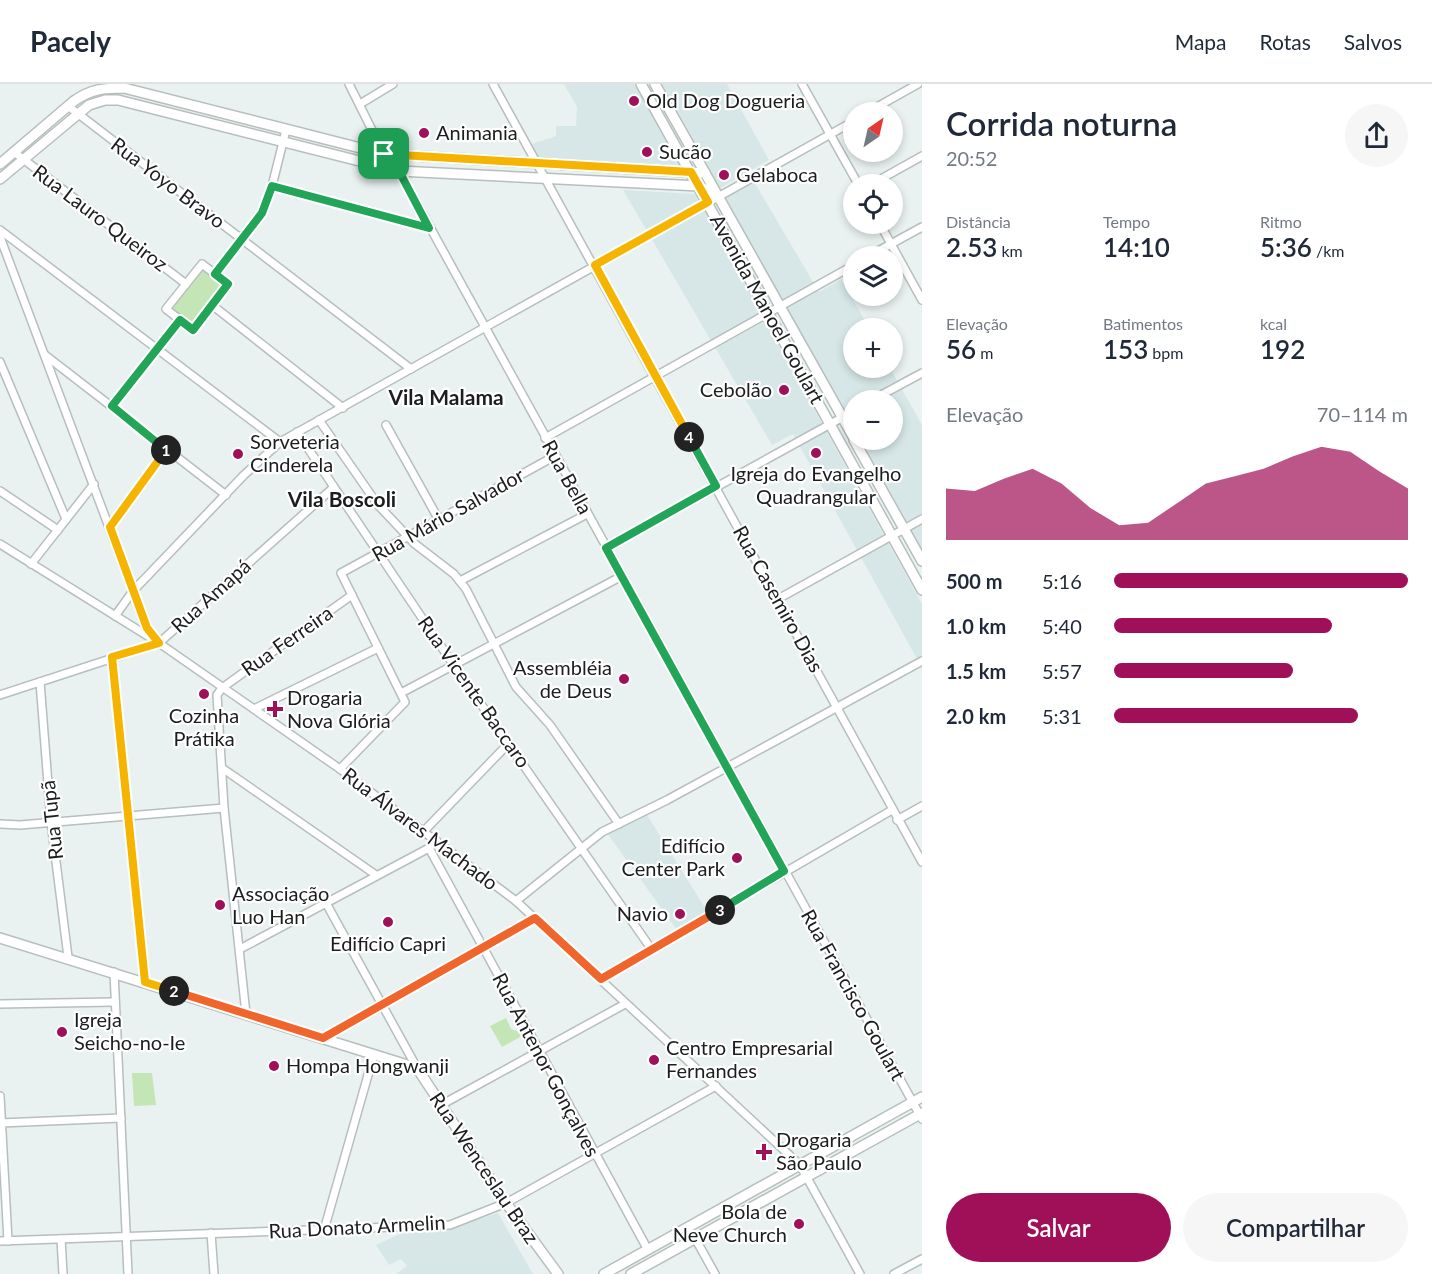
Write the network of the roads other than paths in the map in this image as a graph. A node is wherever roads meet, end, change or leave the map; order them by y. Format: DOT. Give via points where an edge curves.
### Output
graph roads {
  1 [pos="349,84"];
  2 [pos="393,84"];
  3 [pos="493,84"];
  4 [pos="640,84"];
  5 [pos="656,84"];
  6 [pos="802,84"];
  7 [pos="918,84"];
  8 [pos="128,86"];
  9 [pos="886,102"];
  10 [pos="360,104"];
  11 [pos="68,106"];
  12 [pos="78,114"];
  13 [pos="843,127"];
  14 [pos="286,130"];
  15 [pos="830,134"];
  16 [pos="283,142"];
  17 [pos="14,152"];
  18 [pos="384,154"];
  19 [pos="922,156"];
  20 [pos="23,159"];
  21 [pos="0,164"];
  22 [pos="539,164"];
  23 [pos="399,171"];
  24 [pos="691,172"];
  25 [pos="705,173"];
  26 [pos="852,174"];
  27 [pos="890,174"];
  28 [pos="547,178"];
  29 [pos="0,179"];
  30 [pos="272,186"];
  31 [pos="699,186"];
  32 [pos="718,196"];
  33 [pos="708,202"];
  34 [pos="922,227"];
  35 [pos="429,228"];
  36 [pos="0,230"];
  37 [pos="886,234"];
  38 [pos="0,237"];
  39 [pos="242,240"];
  40 [pos="891,244"];
  41 [pos="887,246"];
  42 [pos="595,265"];
  43 [pos="843,272"];
  44 [pos="215,274"];
  45 [pos="186,284"];
  46 [pos="922,300"];
  47 [pos="212,305"];
  48 [pos="780,307"];
  49 [pos="769,313"];
  50 [pos="180,320"];
  51 [pos="484,327"];
  52 [pos="156,351"];
  53 [pos="44,354"];
  54 [pos="0,362"];
  55 [pos="411,369"];
  56 [pos="922,373"];
  57 [pos="656,376"];
  58 [pos="891,390"];
  59 [pos="112,406"];
  60 [pos="343,408"];
  61 [pos="842,418"];
  62 [pos="319,420"];
  63 [pos="831,424"];
  64 [pos="386,425"];
  65 [pos="297,432"];
  66 [pos="545,438"];
  67 [pos="280,442"];
  68 [pos="167,449"];
  69 [pos="860,450"];
  70 [pos="555,456"];
  71 [pos="94,484"];
  72 [pos="716,486"];
  73 [pos="334,487"];
  74 [pos="0,491"];
  75 [pos="226,495"];
  76 [pos="587,514"];
  77 [pos="66,519"];
  78 [pos="922,519"];
  79 [pos="439,520"];
  80 [pos="110,527"];
  81 [pos="904,529"];
  82 [pos="58,530"];
  83 [pos="891,536"];
  84 [pos="408,537"];
  85 [pos="0,544"];
  86 [pos="606,548"];
  87 [pos="378,553"];
  88 [pos="922,561"];
  89 [pos="31,564"];
  90 [pos="621,576"];
  91 [pos="460,581"];
  92 [pos="922,590"];
  93 [pos="133,591"];
  94 [pos="352,595"];
  95 [pos="778,598"];
  96 [pos="115,616"];
  97 [pos="495,642"];
  98 [pos="159,643"];
  99 [pos="378,648"];
  100 [pos="112,657"];
  101 [pos="922,661"];
  102 [pos="453,664"];
  103 [pos="40,682"];
  104 [pos="222,688"];
  105 [pos="401,693"];
  106 [pos="0,695"];
  107 [pos="838,707"];
  108 [pos="254,709"];
  109 [pos="509,743"];
  110 [pos="222,768"];
  111 [pos="727,768"];
  112 [pos="340,769"];
  113 [pos="922,806"];
  114 [pos="224,807"];
  115 [pos="892,810"];
  116 [pos="128,816"];
  117 [pos="897,820"];
  118 [pos="51,822"];
  119 [pos="0,824"];
  120 [pos="619,824"];
  121 [pos="425,830"];
  122 [pos="436,840"];
  123 [pos="582,847"];
  124 [pos="429,848"];
  125 [pos="922,862"];
  126 [pos="784,871"];
  127 [pos="376,875"];
  128 [pos="516,901"];
  129 [pos="326,903"];
  130 [pos="535,918"];
  131 [pos="0,938"];
  132 [pos="483,948"];
  133 [pos="240,949"];
  134 [pos="652,950"];
  135 [pos="68,957"];
  136 [pos="114,972"];
  137 [pos="601,979"];
  138 [pos="145,982"];
  139 [pos="114,1002"];
  140 [pos="0,1004"];
  141 [pos="382,1004"];
  142 [pos="625,1004"];
  143 [pos="246,1014"];
  144 [pos="323,1038"];
  145 [pos="538,1050"];
  146 [pos="374,1054"];
  147 [pos="417,1068"];
  148 [pos="716,1086"];
  149 [pos="0,1096"];
  150 [pos="922,1097"];
  151 [pos="913,1103"];
  152 [pos="441,1105"];
  153 [pos="921,1116"];
  154 [pos="121,1118"];
  155 [pos="1,1123"];
  156 [pos="594,1153"];
  157 [pos="800,1166"];
  158 [pos="806,1177"];
  159 [pos="506,1203"];
  160 [pos="697,1223"];
  161 [pos="324,1230"];
  162 [pos="212,1233"];
  163 [pos="126,1236"];
  164 [pos="699,1236"];
  165 [pos="61,1239"];
  166 [pos="4,1241"];
  167 [pos="648,1250"];
  168 [pos="922,1258"];
  169 [pos="63,1274"];
  170 [pos="128,1274"];
  171 [pos="214,1274"];
  172 [pos="558,1274"];
  173 [pos="604,1274"];
  174 [pos="631,1274"];
  175 [pos="715,1274"];
  176 [pos="860,1274"];
  177 [pos="894,1274"];
  1 -- 10 [label="street, Rua Bella"];
  2 -- 10 [label="street"];
  3 -- 22 [label="street, Rua Casemiro Dias"];
  4 -- 24 [label="street, Avenida Manoel Goulart"];
  5 -- 25 [label="street, Avenida Manoel Goulart"];
  6 -- 15 [label="street"];
  7 -- 9 [label="street"];
  8 -- 11 [label="street" via="86,92"];
  8 -- 14 [label="street"];
  10 -- 18 [label="street, Rua Bella"];
  11 -- 12 [label="street, Rua Yoyo Bravo"];
  11 -- 17 [label="street"];
  12 -- 16 [label="street" via="89,105 118,100"];
  12 -- 20 [label="street"];
  12 -- 39 [label="street, Rua Yoyo Bravo"];
  13 -- 15 [label="street"];
  14 -- 16 [label="street"];
  14 -- 18 [label="street"];
  15 -- 26 [label="street"];
  15 -- 32 [label="street"];
  16 -- 23 [label="street"];
  16 -- 30 [label="street"];
  17 -- 20 [label="street, Rua Lauro Queiroz"];
  17 -- 21 [label="street"];
  18 -- 22 [label="street"];
  18 -- 23 [label="street, Rua Bella"];
  19 -- 27 [label="street"];
  20 -- 29 [label="street"];
  20 -- 45 [label="street, Rua Lauro Queiroz"];
  22 -- 24 [label="street"];
  22 -- 28 [label="street, Rua Casemiro Dias"];
  23 -- 28 [label="street"];
  23 -- 35 [label="street, Rua Bella"];
  24 -- 25 [label="street"];
  24 -- 31 [label="street, Avenida Manoel Goulart"];
  25 -- 31 [label="street"];
  25 -- 32 [label="street, Avenida Manoel Goulart"];
  28 -- 31 [label="street"];
  28 -- 42 [label="street, Rua Casemiro Dias"];
  30 -- 35 [label="street"];
  30 -- 39 [label="street" via="262,213"];
  31 -- 32 [label="street"];
  31 -- 33 [label="street, Avenida Manoel Goulart"];
  32 -- 33 [label="street"];
  32 -- 48 [label="street, Avenida Manoel Goulart"];
  33 -- 42 [label="street"];
  33 -- 49 [label="street, Avenida Manoel Goulart"];
  34 -- 40 [label="street"];
  35 -- 51 [label="street, Rua Bella"];
  36 -- 52 [label="street"];
  37 -- 40 [label="street"];
  38 -- 53 [label="street"];
  39 -- 44 [label="street"];
  39 -- 55 [label="street, Rua Yoyo Bravo"];
  40 -- 41 [label="street"];
  40 -- 46 [label="street"];
  42 -- 51 [label="street"];
  42 -- 57 [label="street, Rua Casemiro Dias"];
  43 -- 48 [label="street"];
  44 -- 45 [label="street" via="202,264"];
  44 -- 47 [label="street" via="228,284"];
  45 -- 50 [label="street" via="166,309"];
  47 -- 50 [label="street" via="193,330"];
  47 -- 60 [label="street"];
  48 -- 49 [label="street"];
  48 -- 61 [label="street, Avenida Manoel Goulart"];
  49 -- 57 [label="street"];
  49 -- 63 [label="street, Avenida Manoel Goulart"];
  50 -- 52 [label="street"];
  51 -- 55 [label="street"];
  51 -- 66 [label="street, Rua Bella"];
  52 -- 59 [label="street"];
  52 -- 67 [label="street"];
  53 -- 59 [label="street"];
  53 -- 71 [label="street"];
  54 -- 77 [label="street"];
  55 -- 60 [label="street"];
  56 -- 58 [label="street"];
  57 -- 66 [label="street"];
  57 -- 72 [label="street, Rua Casemiro Dias"];
  59 -- 68 [label="street"];
  60 -- 62 [label="street"];
  61 -- 63 [label="street"];
  62 -- 65 [label="street"];
  62 -- 84 [label="street" via="372,498"];
  63 -- 72 [label="street"];
  63 -- 83 [label="street, Avenida Manoel Goulart"];
  64 -- 79 [label="street"];
  65 -- 67 [label="street"];
  65 -- 73 [label="street, Rua Vicente Baccaro"];
  66 -- 70 [label="street, Rua Bella"];
  67 -- 75 [label="street"];
  68 -- 75 [label="street"];
  68 -- 80 [label="street"];
  69 -- 81 [label="street, Avenida Manoel Goulart"];
  70 -- 76 [label="street, Rua Bella"];
  70 -- 79 [label="street, Rua Mário Salvador"];
  71 -- 77 [label="street"];
  71 -- 80 [label="street"];
  72 -- 86 [label="street"];
  72 -- 95 [label="street, Rua Casemiro Dias"];
  73 -- 87 [label="street, Rua Vicente Baccaro"];
  73 -- 98 [label="street, Rua Amapá"];
  74 -- 82 [label="street"];
  75 -- 93 [label="street"];
  76 -- 86 [label="street, Rua Bella"];
  76 -- 91 [label="street"];
  77 -- 82 [label="street"];
  78 -- 81 [label="street"];
  79 -- 84 [label="street, Rua Mário Salvador"];
  80 -- 93 [label="street"];
  81 -- 83 [label="street"];
  81 -- 88 [label="street, Avenida Manoel Goulart"];
  82 -- 89 [label="street"];
  83 -- 92 [label="street, Avenida Manoel Goulart"];
  83 -- 95 [label="street"];
  84 -- 87 [label="street, Rua Mário Salvador"];
  84 -- 91 [label="street"];
  85 -- 89 [label="street, Rua Álvares Machado"];
  86 -- 90 [label="street, Rua Bella"];
  87 -- 94 [label="street, Rua Mário Salvador" via="341,573"];
  87 -- 102 [label="street, Rua Vicente Baccaro"];
  89 -- 96 [label="street, Rua Álvares Machado"];
  90 -- 97 [label="street"];
  90 -- 111 [label="street, Rua Bella"];
  91 -- 97 [label="street"];
  93 -- 96 [label="street"];
  93 -- 98 [label="street" via="147,628"];
  94 -- 99 [label="street"];
  94 -- 104 [label="street, Rua Ferreira"];
  95 -- 107 [label="street, Rua Casemiro Dias"];
  96 -- 98 [label="street, Rua Álvares Machado"];
  97 -- 102 [label="street"];
  97 -- 120 [label="street" via="516,687 550,725"];
  98 -- 100 [label="street, Rua Amapá"];
  98 -- 104 [label="street, Rua Álvares Machado"];
  99 -- 105 [label="street"];
  99 -- 108 [label="street"];
  100 -- 103 [label="street, Rua Amapá"];
  100 -- 116 [label="street"];
  101 -- 107 [label="street"];
  102 -- 105 [label="street"];
  102 -- 109 [label="street, Rua Vicente Baccaro"];
  103 -- 106 [label="street, Rua Amapá"];
  103 -- 118 [label="street, Rua Tupã"];
  104 -- 108 [label="street, Rua Álvares Machado"];
  104 -- 110 [label="street" via="216,706"];
  105 -- 112 [label="street" via="405,702"];
  107 -- 111 [label="street"];
  107 -- 115 [label="street, Rua Casemiro Dias"];
  108 -- 112 [label="street, Rua Álvares Machado"];
  109 -- 121 [label="street"];
  109 -- 123 [label="street, Rua Vicente Baccaro"];
  110 -- 114 [label="street"];
  110 -- 127 [label="street"];
  111 -- 120 [label="street"];
  111 -- 126 [label="street, Rua Bella"];
  112 -- 121 [label="street, Rua Álvares Machado"];
  113 -- 117 [label="street"];
  114 -- 116 [label="street"];
  114 -- 133 [label="street"];
  115 -- 117 [label="street, Rua Casemiro Dias"];
  115 -- 126 [label="street"];
  116 -- 118 [label="street"];
  116 -- 138 [label="street"];
  117 -- 125 [label="street, Rua Casemiro Dias"];
  118 -- 119 [label="street"];
  118 -- 135 [label="street, Rua Tupã"];
  120 -- 123 [label="street"];
  121 -- 122 [label="street, Rua Álvares Machado"];
  122 -- 124 [label="street"];
  122 -- 128 [label="street, Rua Álvares Machado"];
  123 -- 128 [label="street"];
  123 -- 134 [label="street, Rua Vicente Baccaro"];
  124 -- 127 [label="street"];
  124 -- 132 [label="street, Rua Antenor Gonçalves"];
  126 -- 134 [label="street"];
  126 -- 151 [label="street, Rua Francisco Goulart"];
  127 -- 129 [label="street"];
  128 -- 130 [label="street, Rua Álvares Machado"];
  129 -- 133 [label="street"];
  129 -- 141 [label="street, Rua Wenceslau Braz"];
  130 -- 132 [label="street"];
  130 -- 137 [label="street, Rua Álvares Machado"];
  131 -- 135 [label="street"];
  132 -- 141 [label="street"];
  132 -- 145 [label="street, Rua Antenor Gonçalves"];
  133 -- 143 [label="street"];
  134 -- 137 [label="street"];
  135 -- 136 [label="street"];
  136 -- 138 [label="street"];
  136 -- 139 [label="street"];
  137 -- 142 [label="street, Rua Álvares Machado"];
  138 -- 143 [label="street"];
  139 -- 140 [label="street"];
  139 -- 154 [label="street"];
  141 -- 144 [label="street"];
  141 -- 147 [label="street, Rua Wenceslau Braz"];
  142 -- 145 [label="street"];
  142 -- 148 [label="street, Rua Álvares Machado"];
  143 -- 144 [label="street"];
  144 -- 146 [label="street"];
  145 -- 152 [label="street"];
  145 -- 156 [label="street, Rua Antenor Gonçalves"];
  146 -- 147 [label="street"];
  146 -- 161 [label="street"];
  147 -- 152 [label="street, Rua Wenceslau Braz"];
  148 -- 156 [label="street, Rua Donato Armelin"];
  148 -- 157 [label="street, Rua Álvares Machado"];
  149 -- 155 [label="street"];
  150 -- 151 [label="street"];
  151 -- 153 [label="street, Rua Francisco Goulart"];
  151 -- 157 [label="street"];
  152 -- 159 [label="street, Rua Wenceslau Braz"];
  153 -- 158 [label="street"];
  154 -- 155 [label="street"];
  154 -- 163 [label="street"];
  155 -- 166 [label="street"];
  156 -- 159 [label="street, Rua Donato Armelin"];
  156 -- 167 [label="street, Rua Antenor Gonçalves"];
  157 -- 158 [label="street, Rua Álvares Machado"];
  157 -- 160 [label="street"];
  158 -- 164 [label="street"];
  158 -- 176 [label="street, Rua Álvares Machado"];
  159 -- 161 [label="street, Rua Donato Armelin" via="450,1225"];
  159 -- 172 [label="street, Rua Wenceslau Braz"];
  160 -- 164 [label="street"];
  160 -- 167 [label="street"];
  161 -- 162 [label="street, Rua Donato Armelin"];
  162 -- 163 [label="street, Rua Donato Armelin"];
  162 -- 171 [label="street"];
  163 -- 165 [label="street, Rua Donato Armelin"];
  163 -- 170 [label="street"];
  164 -- 174 [label="street"];
  164 -- 175 [label="street"];
  165 -- 166 [label="street, Rua Donato Armelin"];
  165 -- 169 [label="street"];
  167 -- 173 [label="street"];
  168 -- 177 [label="street"];
}
